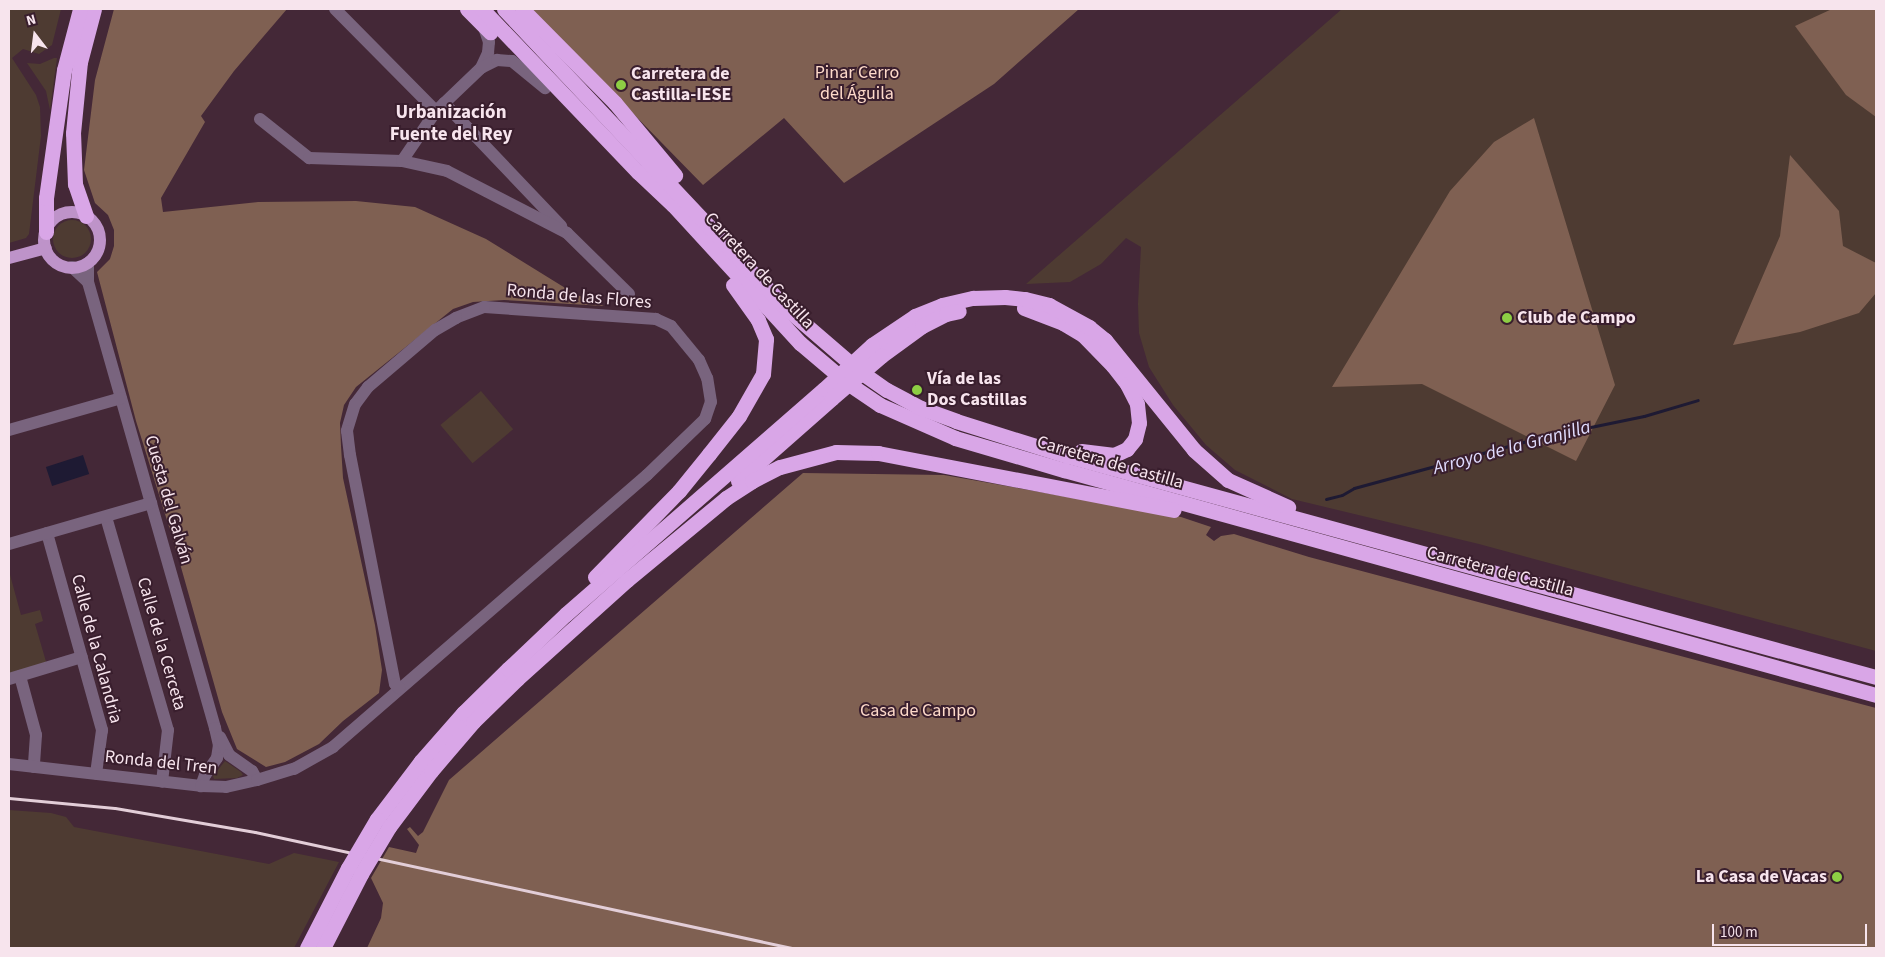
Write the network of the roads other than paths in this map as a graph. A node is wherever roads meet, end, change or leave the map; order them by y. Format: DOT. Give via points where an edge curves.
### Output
graph roads {
  1 [pos="80,9"];
  2 [pos="94,9"];
  3 [pos="335,9"];
  4 [pos="467,9"];
  5 [pos="482,9"];
  6 [pos="504,9"];
  7 [pos="522,9"];
  8 [pos="483,25"];
  9 [pos="481,68"];
  10 [pos="545,88"];
  11 [pos="440,107"];
  12 [pos="260,119"];
  13 [pos="593,125"];
  14 [pos="402,161"];
  15 [pos="638,172"];
  16 [pos="86,216"];
  17 [pos="46,232"];
  18 [pos="567,233"];
  19 [pos="46,248"];
  20 [pos="9,258"];
  21 [pos="88,263"];
  22 [pos="746,264"];
  23 [pos="72,268"];
  24 [pos="88,282"];
  25 [pos="629,294"];
  26 [pos="876,350"];
  27 [pos="828,394"];
  28 [pos="121,398"];
  29 [pos="956,421"];
  30 [pos="9,430"];
  31 [pos="151,503"];
  32 [pos="106,516"];
  33 [pos="47,533"];
  34 [pos="1308,539"];
  35 [pos="9,544"];
  36 [pos="1418,550"];
  37 [pos="627,580"];
  38 [pos="566,614"];
  39 [pos="82,657"];
  40 [pos="14,677"];
  41 [pos="1876,677"];
  42 [pos="399,688"];
  43 [pos="1876,695"];
  44 [pos="216,728"];
  45 [pos="9,764"];
  46 [pos="34,767"];
  47 [pos="96,774"];
  48 [pos="257,780"];
  49 [pos="162,782"];
  50 [pos="201,786"];
  51 [pos="383,823"];
  52 [pos="355,871"];
  53 [pos="307,948"];
  54 [pos="323,948"];
  1 -- 17 [label="highway" via="64,70 46,198"];
  2 -- 16 [label="highway" via="80,62 73,133 75,184"];
  3 -- 11 [label="street"];
  4 -- 8 [label="highway"];
  5 -- 13 [label="highway, Carretera de Castilla"];
  6 -- 22 [label="highway, Carretera de Castilla"];
  7 -- 22 [label="highway" via="624,113"];
  8 -- 9 [label="street" via="489,47"];
  8 -- 10 [label="highway"];
  9 -- 10 [label="street" via="497,60 512,61"];
  9 -- 11 [label="street"];
  10 -- 13 [label="highway"];
  11 -- 14 [label="street"];
  11 -- 18 [label="street"];
  12 -- 14 [label="street" via="308,158"];
  13 -- 15 [label="highway, Carretera de Castilla"];
  14 -- 18 [label="street" via="447,171"];
  15 -- 34 [label="highway, Carretera de Castilla" via="673,205 800,343 846,382 880,405 955,438"];
  15 -- 38 [label="highway" via="758,320 766,338 763,374 733,424 679,490 587,585"];
  16 -- 17 [label="main road" via="62,214"];
  16 -- 21 [label="main road" via="93,221 100,236 98,251"];
  17 -- 19 [label="main road"];
  18 -- 25 [label="street"];
  19 -- 20 [label="main road"];
  19 -- 23 [label="main road" via="55,262"];
  21 -- 23 [label="main road"];
  21 -- 24 [label="street, Cuesta del Galván"];
  22 -- 29 [label="highway, Carretera de Castilla" via="786,308 858,370 887,390"];
  23 -- 24 [label="street"];
  24 -- 28 [label="street, Cuesta del Galván"];
  26 -- 27 [label="highway, bridge"];
  26 -- 29 [label="highway" via="946,314 1004,305 1026,309 1063,323 1098,349 1127,384 1137,404 1139,422 1135,439 1127,449 1114,455 1090,453 991,424"];
  26 -- 36 [label="highway" via="914,316 942,305 972,298 1005,297 1049,305 1089,327 1104,340 1194,450 1228,480 1279,504"];
  27 -- 37 [label="highway"];
  27 -- 38 [label="highway"];
  28 -- 30 [label="street"];
  28 -- 31 [label="street, Cuesta del Galván"];
  29 -- 36 [label="highway, Carretera de Castilla" via="1078,458"];
  31 -- 32 [label="street"];
  31 -- 44 [label="street, Cuesta del Galván"];
  32 -- 33 [label="street"];
  32 -- 49 [label="street, Calle de la Cerceta" via="168,730"];
  33 -- 35 [label="street"];
  33 -- 39 [label="street, Calle de la Calandria"];
  34 -- 37 [label="highway" via="914,459 878,453 836,452 780,467 752,481"];
  34 -- 43 [label="highway, Carretera de Castilla"];
  36 -- 41 [label="highway, Carretera de Castilla"];
  37 -- 51 [label="highway" via="473,722"];
  38 -- 51 [label="highway" via="463,713 421,761"];
  39 -- 40 [label="street"];
  39 -- 47 [label="street, Calle de la Calandria" via="102,730"];
  40 -- 46 [label="street" via="36,735"];
  42 -- 42 [label="street, Ronda de las Flores" via="647,475 705,420 711,402 707,378 699,360 671,326 656,319 484,307 435,330 368,387 355,404 347,431 350,455 395,684"];
  42 -- 48 [label="street, Ronda del Tren" via="332,747 294,769"];
  44 -- 48 [label="street, Cuesta del Galván" via="229,755 252,771"];
  44 -- 50 [label="street, Cuesta del Galván" via="217,758"];
  45 -- 46 [label="street, Ronda del Tren"];
  46 -- 47 [label="street, Ronda del Tren"];
  47 -- 49 [label="street, Ronda del Tren"];
  48 -- 50 [label="street, Ronda del Tren" via="226,787"];
  49 -- 50 [label="street, Ronda del Tren"];
  51 -- 52 [label="highway, bridge"];
  52 -- 53 [label="highway"];
  52 -- 54 [label="highway"];
}
